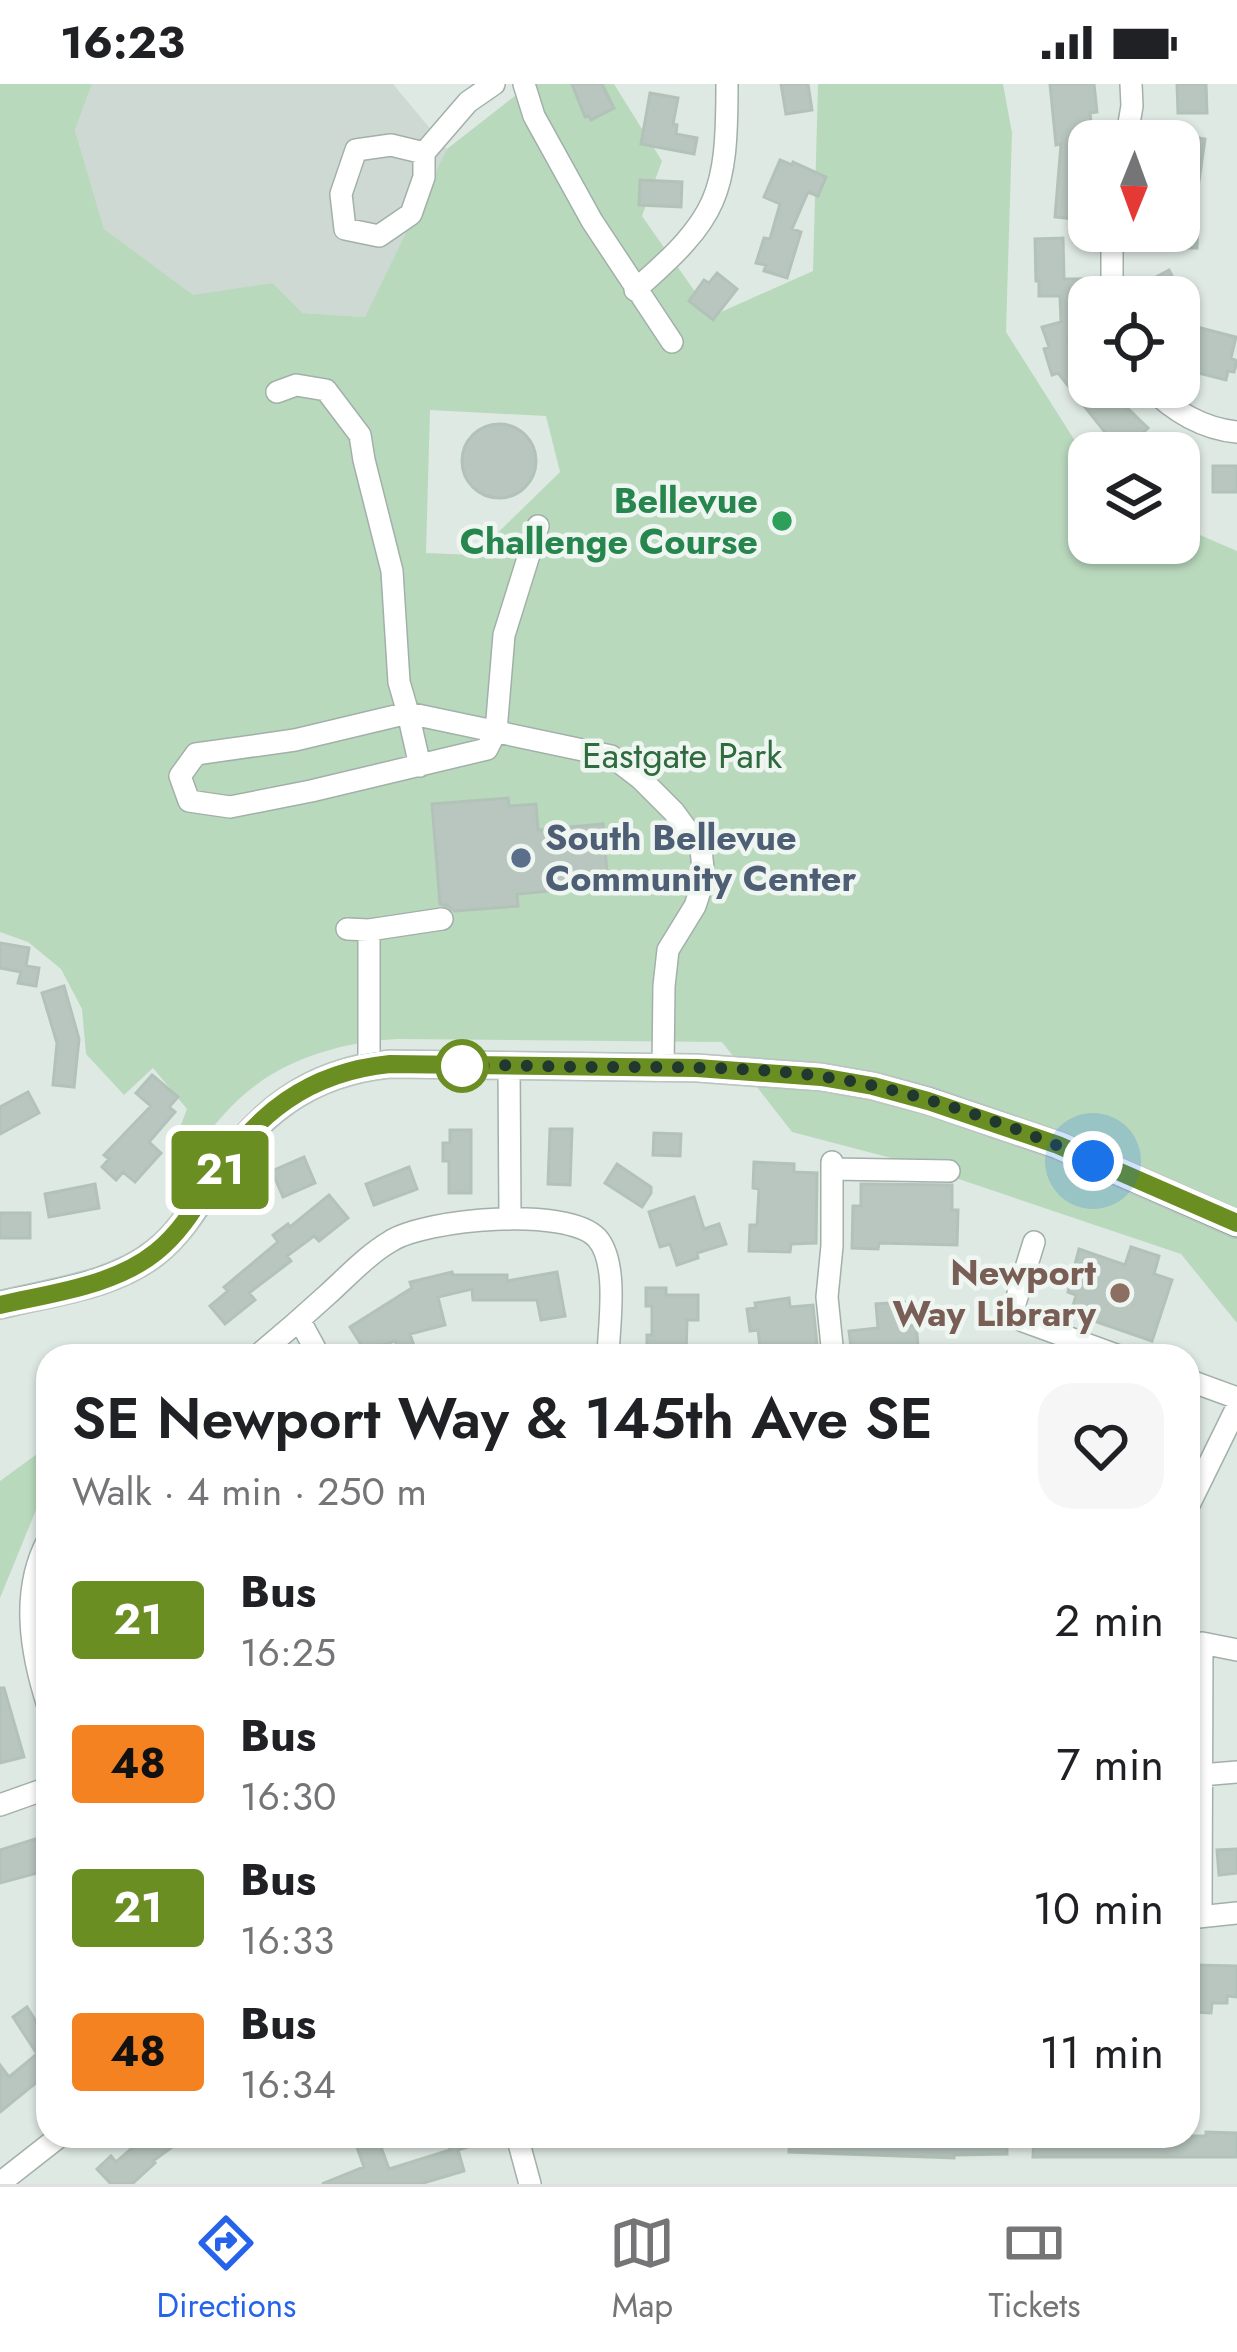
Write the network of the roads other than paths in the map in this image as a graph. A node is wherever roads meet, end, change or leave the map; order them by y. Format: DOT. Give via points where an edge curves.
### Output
graph roads {
  1 [pos="494,84"];
  2 [pos="524,84"];
  3 [pos="727,84"];
  4 [pos="1132,84"];
  5 [pos="1128,120"];
  6 [pos="424,153"];
  7 [pos="635,290"];
  8 [pos="672,342"];
  9 [pos="277,392"];
  10 [pos="1173,408"];
  11 [pos="1237,432"];
  12 [pos="538,526"];
  13 [pos="408,712"];
  14 [pos="496,731"];
  15 [pos="421,766"];
  16 [pos="442,920"];
  17 [pos="369,1066"];
  18 [pos="509,1066"];
  19 [pos="663,1067"];
  20 [pos="949,1172"];
  21 [pos="510,1219"];
  22 [pos="1237,1223"];
  23 [pos="1034,1242"];
  24 [pos="0,1305"];
  25 [pos="300,1321"];
  26 [pos="272,1344"];
  27 [pos="312,1344"];
  28 [pos="608,1344"];
  29 [pos="832,1344"];
  30 [pos="1085,1344"];
  31 [pos="1200,1385"];
  32 [pos="1237,1402"];
  33 [pos="1200,1481"];
  34 [pos="36,1575"];
  35 [pos="1237,1650"];
  36 [pos="36,1663"];
  37 [pos="1237,1772"];
  38 [pos="1202,1774"];
  39 [pos="36,1792"];
  40 [pos="0,1805"];
  41 [pos="1200,1810"];
  42 [pos="1237,1913"];
  43 [pos="1200,1916"];
  44 [pos="44,2148"];
  45 [pos="521,2148"];
  46 [pos="0,2182"];
  47 [pos="530,2184"];
  1 -- 6 [label="street"];
  2 -- 7 [label="street" via="534,116"];
  3 -- 7 [label="street" via="721,184 696,231"];
  4 -- 5 [label="street"];
  6 -- 6 [label="street" via="391,145 356,150 341,194 345,229 379,236 411,214"];
  7 -- 8 [label="street"];
  9 -- 13 [label="street" via="296,385 326,391 361,435 392,572"];
  10 -- 11 [label="street"];
  12 -- 14 [label="street" via="504,635"];
  13 -- 14 [label="street"];
  13 -- 15 [label="street"];
  13 -- 15 [label="street" via="196,754 180,776 189,801 230,807"];
  14 -- 15 [label="street" via="487,749"];
  14 -- 19 [label="street" via="611,756 674,812 701,849 700,892 668,950"];
  16 -- 17 [label="street" via="358,930"];
  17 -- 18 [label="main road"];
  17 -- 24 [label="main road" via="315,1084 260,1119 153,1255 109,1278"];
  18 -- 19 [label="main road"];
  18 -- 21 [label="street"];
  19 -- 22 [label="main road" via="821,1077 910,1096 1058,1145"];
  20 -- 29 [label="street" via="832,1166"];
  21 -- 25 [label="street" via="409,1232"];
  21 -- 28 [label="street" via="571,1224 597,1239 610,1268"];
  23 -- 30 [label="street" via="1013,1310 1023,1322"];
  25 -- 26 [label="street"];
  25 -- 27 [label="street"];
  31 -- 32 [label="street"];
  32 -- 33 [label="street"];
  34 -- 36 [label="street"];
  35 -- 38 [label="street" via="1202,1643"];
  37 -- 38 [label="street"];
  38 -- 41 [label="street"];
  39 -- 40 [label="street"];
  42 -- 43 [label="street"];
  44 -- 46 [label="street"];
  45 -- 47 [label="street"];
}
